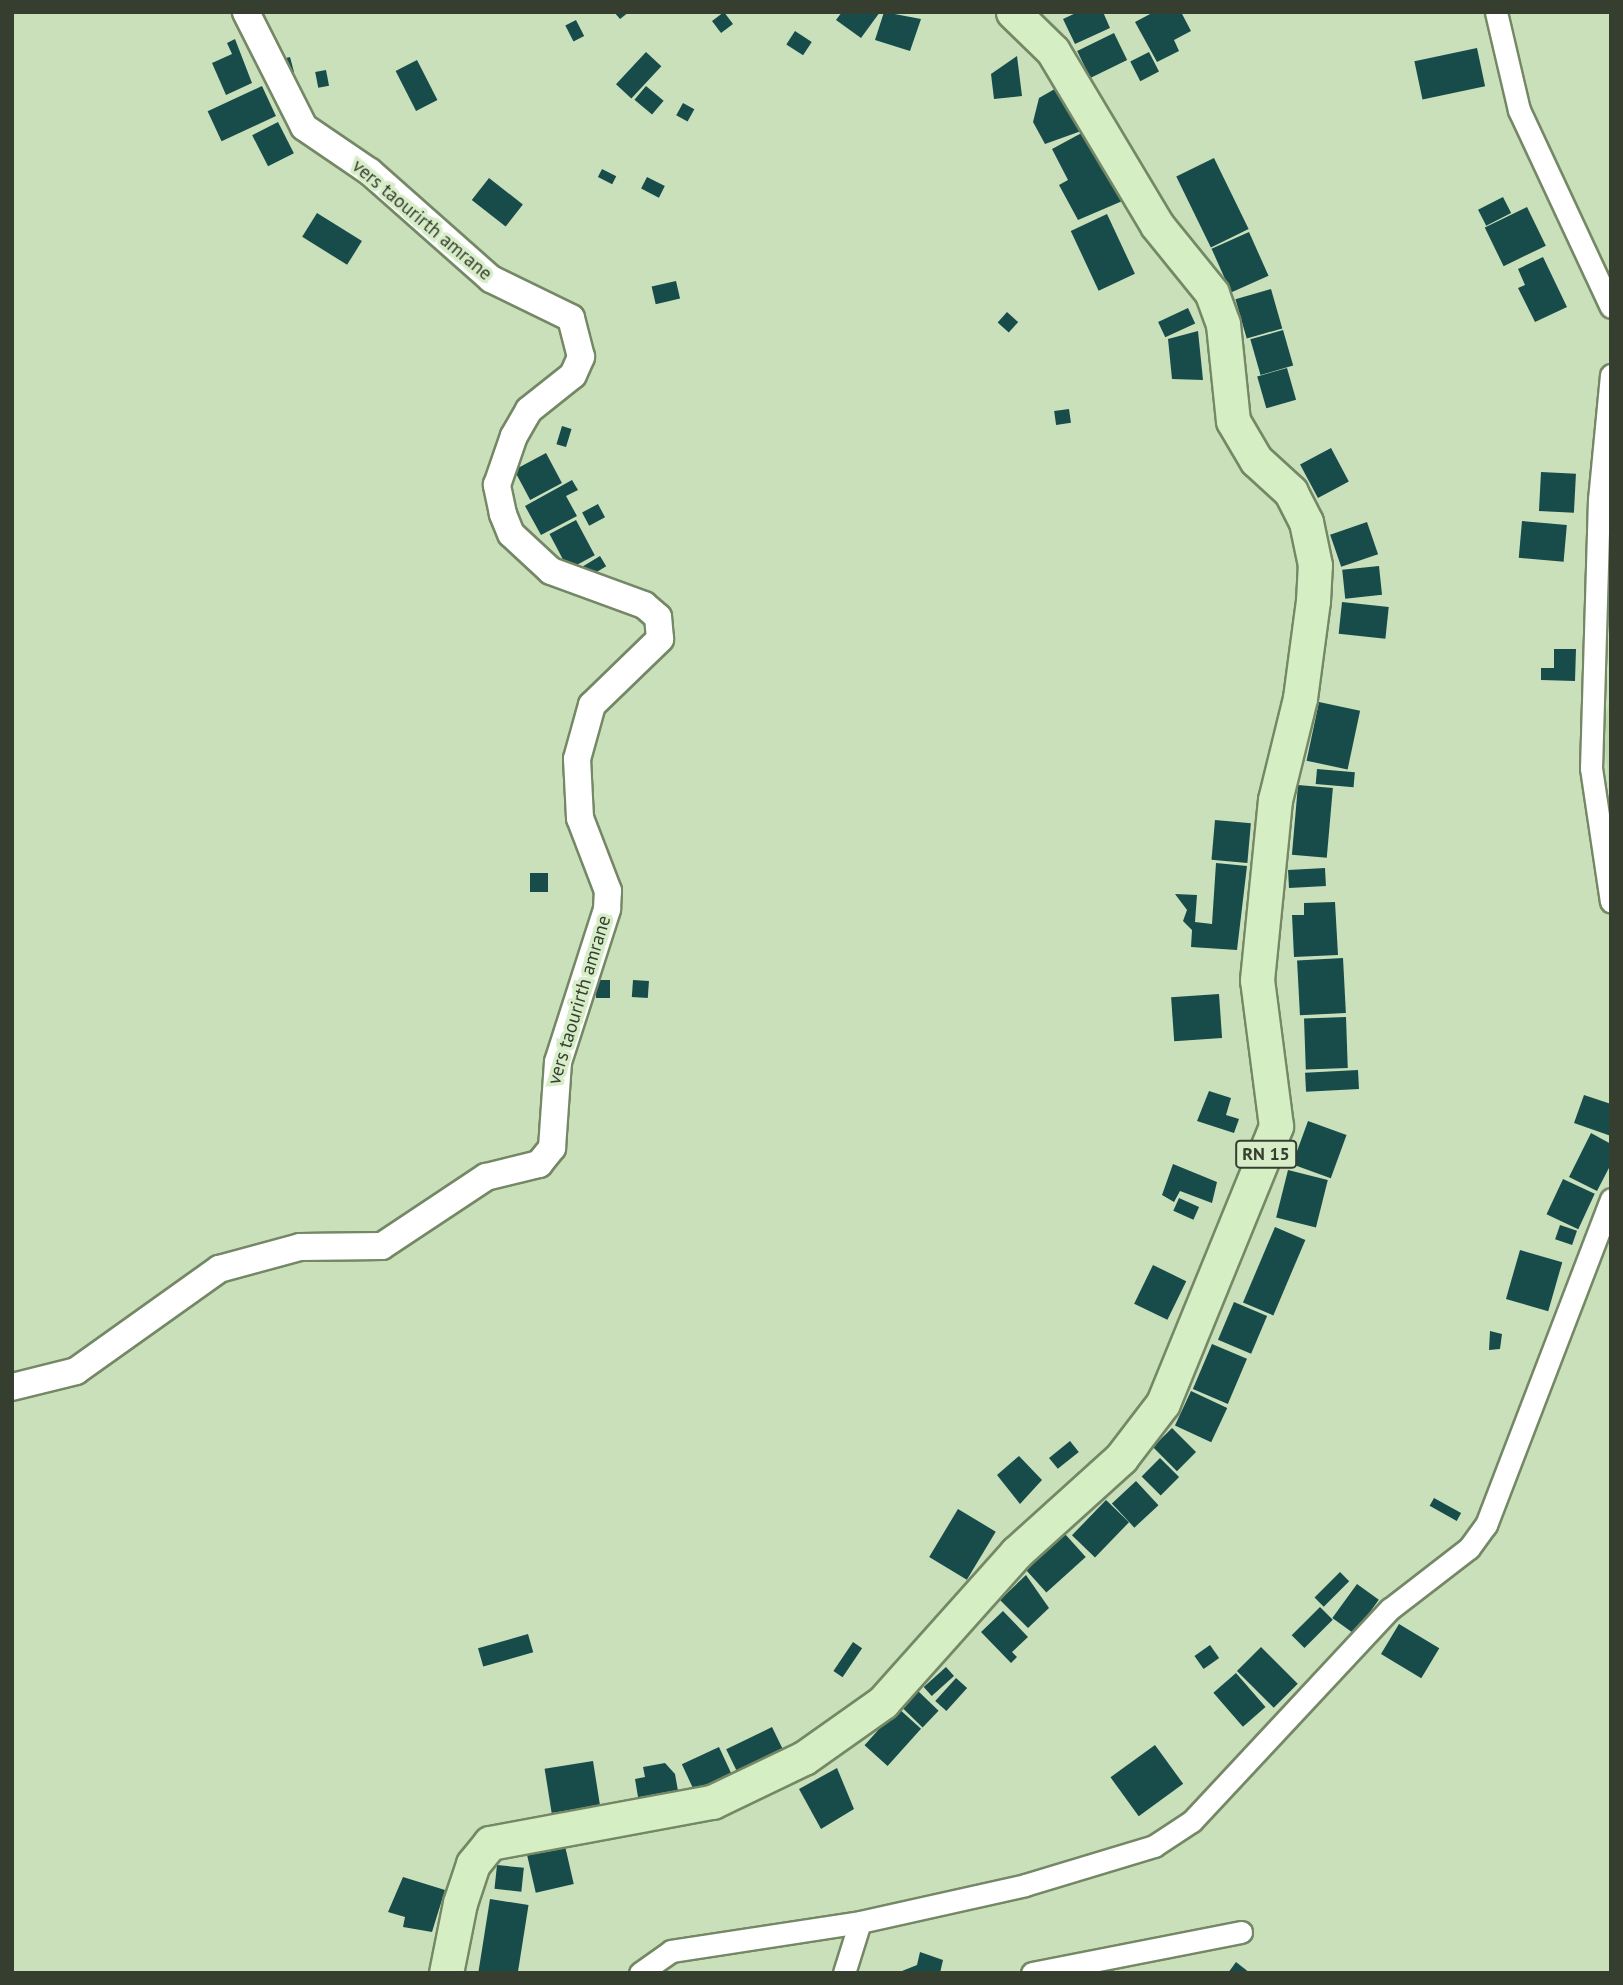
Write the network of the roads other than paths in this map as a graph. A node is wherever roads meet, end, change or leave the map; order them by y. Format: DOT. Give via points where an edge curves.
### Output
graph roads {
  1 [pos="246,12"];
  2 [pos="1013,12"];
  3 [pos="1496,12"];
  4 [pos="1611,306"];
  5 [pos="1611,375"];
  6 [pos="1611,902"];
  7 [pos="1611,1199"];
  8 [pos="12,1387"];
  9 [pos="860,1922"];
  10 [pos="1241,1932"];
  11 [pos="446,1973"];
  12 [pos="640,1973"];
  13 [pos="844,1973"];
  14 [pos="1032,1973"];
  1 -- 8 [label="street, vers taourirth amrane" via="304,127 370,172 491,279 571,318 581,357 573,375 529,410 514,436 497,485 503,514 511,534 551,571 644,606 658,617 660,639 592,705 577,759 580,818 608,891 607,909 558,1062 552,1148 539,1164 486,1178 382,1245 300,1247 219,1269 76,1371"];
  2 -- 11 [label="main road, RN 15" via="1053,51 1157,225 1212,293 1223,324 1233,421 1256,460 1291,492 1306,522 1315,565 1312,601 1300,698 1275,800 1257,980 1276,1126 1163,1403 1121,1458 1016,1553 883,1702 804,1758 712,1802 490,1843 473,1864"];
  3 -- 4 [label="street" via="1519,110"];
  5 -- 6 [label="street" via="1599,499 1591,768"];
  7 -- 9 [label="street" via="1486,1525 1469,1548 1390,1609 1192,1821 1154,1846 1115,1858"];
  9 -- 12 [label="street" via="671,1951"];
  9 -- 13 [label="street"];
  10 -- 14 [label="street"];
}
